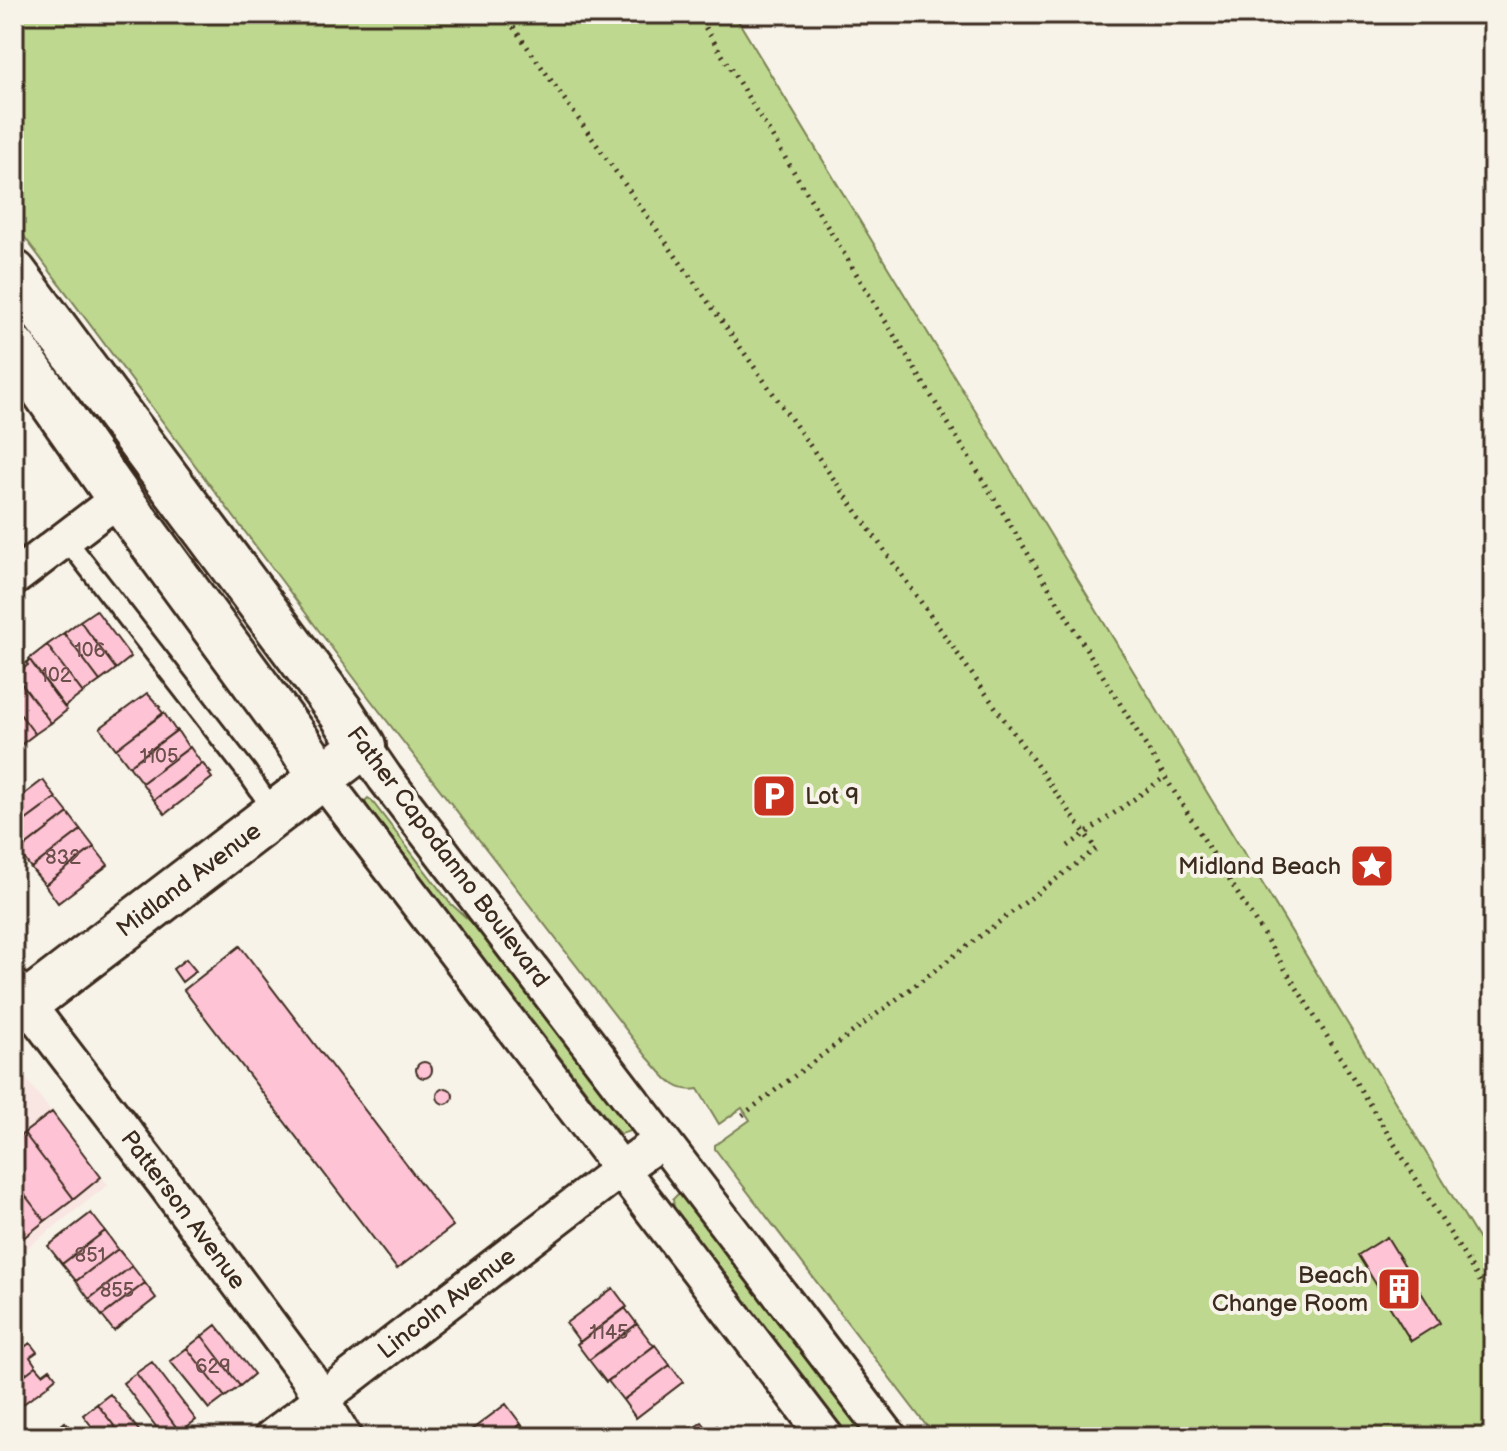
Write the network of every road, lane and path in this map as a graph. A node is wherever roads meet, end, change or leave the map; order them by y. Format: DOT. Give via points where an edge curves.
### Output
graph roads {
  1 [pos="504,14"];
  2 [pos="697,14"];
  3 [pos="14,273"];
  4 [pos="14,348"];
  5 [pos="30,377"];
  6 [pos="119,498"];
  7 [pos="66,539"];
  8 [pos="14,578"];
  9 [pos="363,746"];
  10 [pos="1165,777"];
  11 [pos="322,778"];
  12 [pos="275,813"];
  13 [pos="1086,833"];
  14 [pos="1068,846"];
  15 [pos="18,1001"];
  16 [pos="740,1117"];
  17 [pos="661,1141"];
  18 [pos="621,1169"];
  19 [pos="1493,1302"];
  20 [pos="321,1400"];
  21 [pos="272,1437"];
  22 [pos="344,1437"];
  23 [pos="826,1437"];
  24 [pos="889,1437"];
  1 -- 13 [label="path"];
  2 -- 10 [label="path"];
  3 -- 9 [label="main road, Father Capodanno Boulevard"];
  4 -- 5 [label="main road"];
  5 -- 6 [label="main road"];
  6 -- 7 [label="street"];
  6 -- 11 [label="main road"];
  7 -- 8 [label="street"];
  7 -- 12 [label="lane"];
  9 -- 11 [label="main road, Midland Avenue"];
  9 -- 17 [label="street, Father Capodanno Boulevard"];
  10 -- 13 [label="path"];
  10 -- 19 [label="path"];
  11 -- 12 [label="main road, Midland Avenue"];
  11 -- 18 [label="street"];
  12 -- 15 [label="main road, Midland Avenue"];
  13 -- 14 [label="path"];
  13 -- 16 [label="path" via="1096,849"];
  15 -- 20 [label="street, Patterson Avenue" via="165,1184"];
  17 -- 18 [label="street, Lincoln Avenue"];
  17 -- 24 [label="street, Father Capodanno Boulevard"];
  18 -- 20 [label="street, Lincoln Avenue"];
  18 -- 23 [label="street"];
  20 -- 21 [label="street, Lincoln Avenue"];
  20 -- 22 [label="street, Patterson Avenue"];
}
